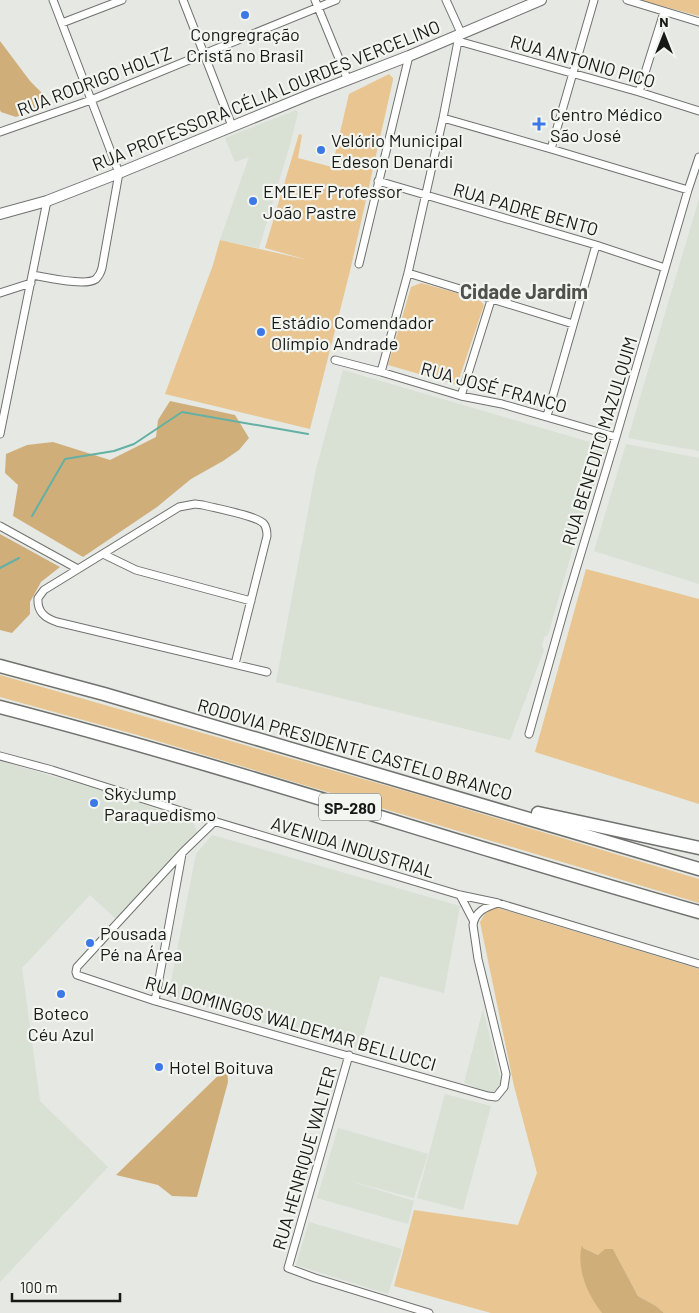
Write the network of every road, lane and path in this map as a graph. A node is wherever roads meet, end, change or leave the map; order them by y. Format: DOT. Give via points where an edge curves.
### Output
graph roads {
  1 [pos="53,0"];
  2 [pos="122,0"];
  3 [pos="183,0"];
  4 [pos="315,0"];
  5 [pos="336,0"];
  6 [pos="446,0"];
  7 [pos="541,0"];
  8 [pos="594,0"];
  9 [pos="627,0"];
  10 [pos="318,8"];
  11 [pos="664,12"];
  12 [pos="699,22"];
  13 [pos="62,23"];
  14 [pos="459,37"];
  15 [pos="204,55"];
  16 [pos="409,56"];
  17 [pos="572,73"];
  18 [pos="347,78"];
  19 [pos="639,92"];
  20 [pos="91,100"];
  21 [pos="699,111"];
  22 [pos="443,118"];
  23 [pos="232,126"];
  24 [pos="0,132"];
  25 [pos="551,148"];
  26 [pos="699,157"];
  27 [pos="119,173"];
  28 [pos="378,181"];
  29 [pos="688,190"];
  30 [pos="424,194"];
  31 [pos="47,200"];
  32 [pos="0,214"];
  33 [pos="596,245"];
  34 [pos="359,264"];
  35 [pos="665,268"];
  36 [pos="408,273"];
  37 [pos="32,275"];
  38 [pos="31,283"];
  39 [pos="0,293"];
  40 [pos="492,297"];
  41 [pos="573,324"];
  42 [pos="335,360"];
  43 [pos="380,372"];
  44 [pos="461,396"];
  45 [pos="548,416"];
  46 [pos="0,434"];
  47 [pos="616,437"];
  48 [pos="0,526"];
  49 [pos="104,554"];
  50 [pos="78,569"];
  51 [pos="252,601"];
  52 [pos="235,664"];
  53 [pos="0,666"];
  54 [pos="267,672"];
  55 [pos="0,707"];
  56 [pos="529,734"];
  57 [pos="0,756"];
  58 [pos="461,798"];
  59 [pos="215,821"];
  60 [pos="699,848"];
  61 [pos="182,853"];
  62 [pos="699,869"];
  63 [pos="460,895"];
  64 [pos="656,900"];
  65 [pos="498,903"];
  66 [pos="699,912"];
  67 [pos="699,916"];
  68 [pos="473,920"];
  69 [pos="699,964"];
  70 [pos="156,1001"];
  71 [pos="349,1055"];
  72 [pos="429,1313"];
  1 -- 13 [label="street"];
  2 -- 13 [label="street"];
  3 -- 15 [label="street"];
  4 -- 10 [label="street"];
  5 -- 10 [label="street, RUA RODRIGO HOLTZ"];
  6 -- 14 [label="street"];
  7 -- 14 [label="main road, RUA PROFESSORA CÉLIA LOURDES VERCELINO"];
  8 -- 17 [label="street"];
  9 -- 11 [label="street"];
  10 -- 15 [label="street, RUA RODRIGO HOLTZ"];
  10 -- 18 [label="street"];
  11 -- 12 [label="street"];
  11 -- 19 [label="street"];
  13 -- 20 [label="street"];
  14 -- 16 [label="main road, RUA PROFESSORA CÉLIA LOURDES VERCELINO"];
  14 -- 17 [label="street, RUA ANTONIO PICO"];
  14 -- 22 [label="street"];
  15 -- 20 [label="street, RUA RODRIGO HOLTZ"];
  15 -- 23 [label="street"];
  16 -- 18 [label="main road, RUA PROFESSORA CÉLIA LOURDES VERCELINO"];
  16 -- 28 [label="street"];
  17 -- 19 [label="street, RUA ANTONIO PICO"];
  17 -- 25 [label="street"];
  18 -- 23 [label="main road, RUA PROFESSORA CÉLIA LOURDES VERCELINO"];
  19 -- 21 [label="street, RUA ANTONIO PICO"];
  20 -- 24 [label="street, RUA RODRIGO HOLTZ"];
  20 -- 27 [label="street"];
  22 -- 25 [label="street"];
  22 -- 30 [label="street"];
  23 -- 27 [label="main road, RUA PROFESSORA CÉLIA LOURDES VERCELINO"];
  25 -- 29 [label="street"];
  26 -- 29 [label="street, RUA BENEDITO MAZULQUIM"];
  27 -- 31 [label="main road, RUA PROFESSORA CÉLIA LOURDES VERCELINO"];
  27 -- 37 [label="street" via="104,260 97,278 75,282"];
  28 -- 30 [label="street, RUA PADRE BENTO"];
  28 -- 34 [label="street"];
  29 -- 35 [label="street, RUA BENEDITO MAZULQUIM"];
  30 -- 33 [label="street, RUA PADRE BENTO"];
  30 -- 36 [label="street"];
  31 -- 32 [label="main road, RUA PROFESSORA CÉLIA LOURDES VERCELINO"];
  31 -- 37 [label="street"];
  33 -- 35 [label="street, RUA PADRE BENTO"];
  33 -- 41 [label="street"];
  35 -- 47 [label="street, RUA BENEDITO MAZULQUIM"];
  36 -- 40 [label="street"];
  36 -- 43 [label="street"];
  37 -- 38 [label="street"];
  38 -- 39 [label="street"];
  38 -- 46 [label="street"];
  40 -- 41 [label="street"];
  40 -- 44 [label="street"];
  41 -- 45 [label="street"];
  42 -- 43 [label="street, RUA JOSÉ FRANCO"];
  43 -- 44 [label="street, RUA JOSÉ FRANCO"];
  44 -- 45 [label="street, RUA JOSÉ FRANCO"];
  45 -- 47 [label="street, RUA JOSÉ FRANCO"];
  47 -- 56 [label="street, RUA BENEDITO MAZULQUIM"];
  48 -- 50 [label="street"];
  49 -- 50 [label="street"];
  49 -- 51 [label="street" via="136,570"];
  49 -- 51 [label="street" via="174,510 188,505 246,516 265,525 267,536"];
  50 -- 52 [label="street" via="39,595 40,611 50,620"];
  51 -- 52 [label="street"];
  52 -- 54 [label="street"];
  53 -- 58 [label="highway, RODOVIA PRESIDENTE CASTELO BRANCO / SP-280"];
  55 -- 64 [label="highway, SP-280" via="342,805"];
  57 -- 59 [label="street, AVENIDA INDUSTRIAL"];
  58 -- 60 [label="highway"];
  58 -- 62 [label="highway, RODOVIA PRESIDENTE CASTELO BRANCO / SP-280"];
  59 -- 61 [label="street"];
  59 -- 63 [label="street, AVENIDA INDUSTRIAL"];
  61 -- 70 [label="street"];
  61 -- 70 [label="street, RUA DOMINGOS WALDEMAR BELLUCCI" via="77,967 76,974 80,977"];
  63 -- 65 [label="street, AVENIDA INDUSTRIAL"];
  63 -- 68 [label="street"];
  64 -- 66 [label="highway, SP-280"];
  64 -- 67 [label="highway"];
  65 -- 68 [label="street" via="482,909"];
  65 -- 69 [label="street, AVENIDA INDUSTRIAL"];
  68 -- 71 [label="street, RUA DOMINGOS WALDEMAR BELLUCCI" via="478,959 506,1074 504,1087 498,1096 488,1096"];
  70 -- 71 [label="street, RUA DOMINGOS WALDEMAR BELLUCCI"];
  71 -- 72 [label="street, RUA HENRIQUE WALTER" via="288,1268"];
}
